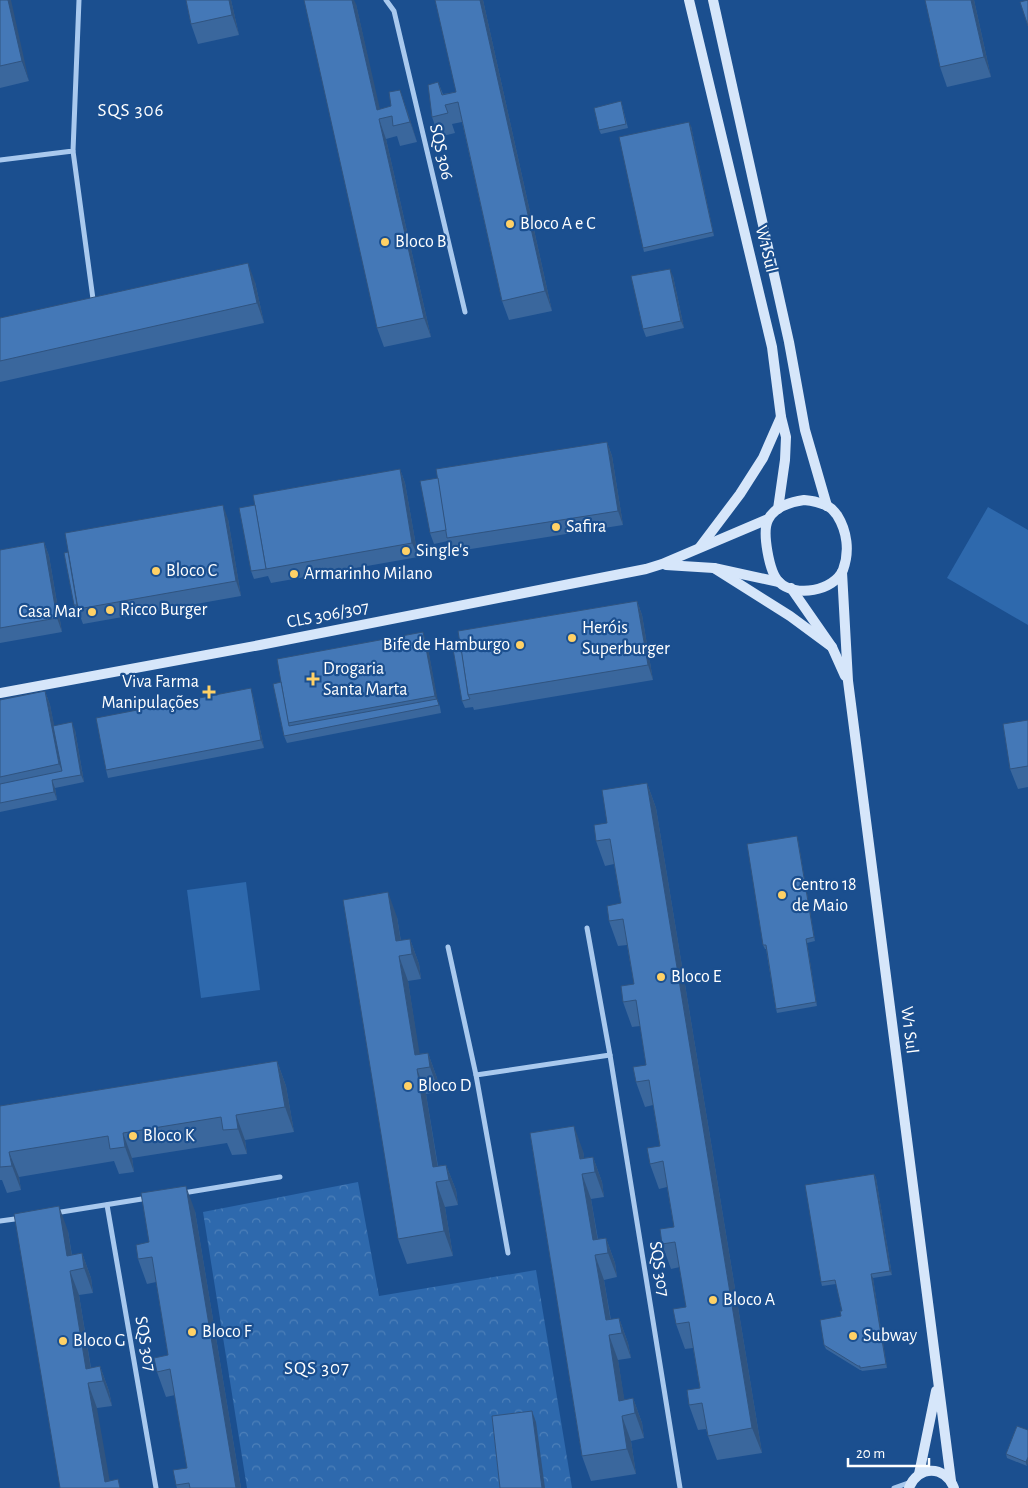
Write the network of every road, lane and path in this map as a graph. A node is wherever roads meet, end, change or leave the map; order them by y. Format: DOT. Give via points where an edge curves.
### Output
graph roads {
  1 [pos="79,0"];
  2 [pos="386,0"];
  3 [pos="688,0"];
  4 [pos="713,0"];
  5 [pos="73,151"];
  6 [pos="0,160"];
  7 [pos="93,299"];
  8 [pos="465,312"];
  9 [pos="781,417"];
  10 [pos="827,506"];
  11 [pos="778,509"];
  12 [pos="768,519"];
  13 [pos="699,549"];
  14 [pos="662,564"];
  15 [pos="714,568"];
  16 [pos="842,572"];
  17 [pos="779,582"];
  18 [pos="791,588"];
  19 [pos="832,647"];
  20 [pos="848,681"];
  21 [pos="0,693"];
  22 [pos="587,928"];
  23 [pos="448,947"];
  24 [pos="610,1055"];
  25 [pos="476,1075"];
  26 [pos="280,1177"];
  27 [pos="175,1194"];
  28 [pos="155,1197"];
  29 [pos="107,1205"];
  30 [pos="49,1214"];
  31 [pos="29,1217"];
  32 [pos="0,1221"];
  33 [pos="508,1253"];
  34 [pos="938,1382"];
  35 [pos="913,1482"];
  36 [pos="953,1485"];
  37 [pos="156,1488"];
  38 [pos="680,1488"];
  39 [pos="894,1488"];
  40 [pos="961,1488"];
  1 -- 5 [label="street"];
  2 -- 8 [label="street, SQS 306" via="394,11"];
  3 -- 9 [label="street, W1 Sul" via="772,347"];
  4 -- 10 [label="street, W1 Sul" via="789,342 805,430"];
  5 -- 6 [label="street"];
  5 -- 7 [label="street"];
  9 -- 11 [label="street, W1 Sul" via="786,437"];
  9 -- 13 [label="street" via="763,458"];
  10 -- 11 [label="street" via="818,501 804,500 790,502"];
  10 -- 16 [label="street" via="831,507 845,531 846,558"];
  11 -- 12 [label="street"];
  12 -- 13 [label="street, CLS 306/307"];
  12 -- 17 [label="street" via="766,546"];
  13 -- 14 [label="street, CLS 306/307"];
  14 -- 15 [label="street, CLS 306/307"];
  14 -- 21 [label="street, CLS 306/307"];
  15 -- 17 [label="street, CLS 306/307"];
  15 -- 19 [label="street"];
  16 -- 18 [label="street" via="819,589"];
  16 -- 20 [label="street, W1 Sul"];
  17 -- 18 [label="street"];
  18 -- 19 [label="street, W1 Sul"];
  19 -- 20 [label="street, W1 Sul"];
  20 -- 34 [label="street, W1 Sul"];
  22 -- 24 [label="street, SQS 307"];
  23 -- 25 [label="street"];
  24 -- 25 [label="street"];
  24 -- 38 [label="street, SQS 307"];
  25 -- 33 [label="street"];
  26 -- 27 [label="street"];
  28 -- 29 [label="street"];
  29 -- 30 [label="street"];
  29 -- 37 [label="street, SQS 307"];
  31 -- 32 [label="street"];
  34 -- 35 [label="street, W1 Sul"];
  34 -- 36 [label="street, W1 Sul"];
  35 -- 36 [label="street" via="926,1471 940,1472"];
  35 -- 39 [label="street"];
  36 -- 40 [label="street"];
}
